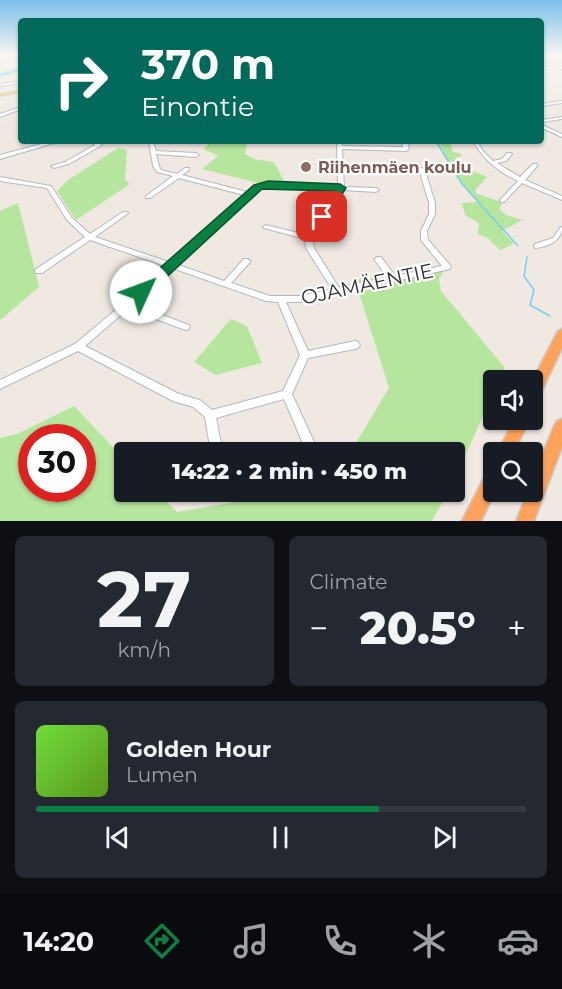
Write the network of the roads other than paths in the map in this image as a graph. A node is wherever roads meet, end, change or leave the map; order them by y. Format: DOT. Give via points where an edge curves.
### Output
graph roads {
  1 [pos="18,82"];
  2 [pos="0,85"];
  3 [pos="18,92"];
  4 [pos="0,95"];
  5 [pos="562,102"];
  6 [pos="544,105"];
  7 [pos="18,109"];
  8 [pos="0,116"];
  9 [pos="562,118"];
  10 [pos="544,121"];
  11 [pos="544,127"];
  12 [pos="562,136"];
  13 [pos="47,144"];
  14 [pos="97,144"];
  15 [pos="152,144"];
  16 [pos="340,144"];
  17 [pos="405,144"];
  18 [pos="476,144"];
  19 [pos="153,152"];
  20 [pos="509,154"];
  21 [pos="196,155"];
  22 [pos="0,157"];
  23 [pos="491,163"];
  24 [pos="535,165"];
  25 [pos="54,166"];
  26 [pos="341,166"];
  27 [pos="187,169"];
  28 [pos="177,176"];
  29 [pos="0,179"];
  30 [pos="521,179"];
  31 [pos="340,188"];
  32 [pos="376,190"];
  33 [pos="249,194"];
  34 [pos="148,198"];
  35 [pos="562,198"];
  36 [pos="502,201"];
  37 [pos="126,213"];
  38 [pos="266,227"];
  39 [pos="562,229"];
  40 [pos="89,237"];
  41 [pos="308,238"];
  42 [pos="538,246"];
  43 [pos="378,259"];
  44 [pos="247,261"];
  45 [pos="169,266"];
  46 [pos="39,271"];
  47 [pos="392,278"];
  48 [pos="226,285"];
  49 [pos="336,290"];
  50 [pos="282,300"];
  51 [pos="127,305"];
  52 [pos="186,327"];
  53 [pos="562,333"];
  54 [pos="355,345"];
  55 [pos="78,347"];
  56 [pos="305,355"];
  57 [pos="543,374"];
  58 [pos="0,385"];
  59 [pos="287,394"];
  60 [pos="210,415"];
  61 [pos="562,426"];
  62 [pos="215,442"];
  63 [pos="308,442"];
  64 [pos="483,498"];
  65 [pos="471,521"];
  66 [pos="525,521"];
  1 -- 2 [label="street"];
  3 -- 4 [label="main road"];
  5 -- 6 [label="street"];
  7 -- 8 [label="street"];
  9 -- 10 [label="street"];
  11 -- 12 [label="street"];
  13 -- 22 [label="street"];
  14 -- 25 [label="street" via="68,163"];
  15 -- 19 [label="street"];
  16 -- 17 [label="street" via="406,149"];
  16 -- 26 [label="street"];
  18 -- 23 [label="street"];
  19 -- 21 [label="street"];
  19 -- 28 [label="street" via="157,169"];
  20 -- 23 [label="street" via="504,160"];
  23 -- 30 [label="street"];
  24 -- 30 [label="street"];
  26 -- 31 [label="street"];
  26 -- 47 [label="street, OJAMÄENTIE" via="422,170 432,203 425,240 447,267"];
  27 -- 28 [label="street"];
  28 -- 33 [label="street"];
  28 -- 34 [label="street"];
  29 -- 40 [label="street, OJAMÄENTIE" via="49,187 69,219"];
  30 -- 35 [label="street"];
  30 -- 36 [label="street"];
  31 -- 32 [label="street"];
  31 -- 33 [label="street" via="268,185"];
  31 -- 41 [label="street"];
  33 -- 45 [label="street"];
  37 -- 40 [label="street"];
  38 -- 41 [label="street"];
  39 -- 42 [label="street" via="555,239"];
  40 -- 45 [label="street, OJAMÄENTIE"];
  40 -- 46 [label="street"];
  41 -- 49 [label="street"];
  43 -- 47 [label="street"];
  44 -- 48 [label="street"];
  45 -- 48 [label="street, OJAMÄENTIE"];
  45 -- 51 [label="street"];
  47 -- 49 [label="street, OJAMÄENTIE"];
  48 -- 50 [label="street, OJAMÄENTIE"];
  49 -- 50 [label="street, OJAMÄENTIE"];
  50 -- 56 [label="street"];
  51 -- 52 [label="street"];
  51 -- 55 [label="street"];
  53 -- 57 [label="highway"];
  54 -- 56 [label="street"];
  55 -- 58 [label="street"];
  55 -- 60 [label="street" via="196,404"];
  56 -- 59 [label="street"];
  59 -- 60 [label="street"];
  59 -- 63 [label="street"];
  60 -- 62 [label="street"];
  61 -- 66 [label="highway"];
  64 -- 65 [label="highway"];
}
